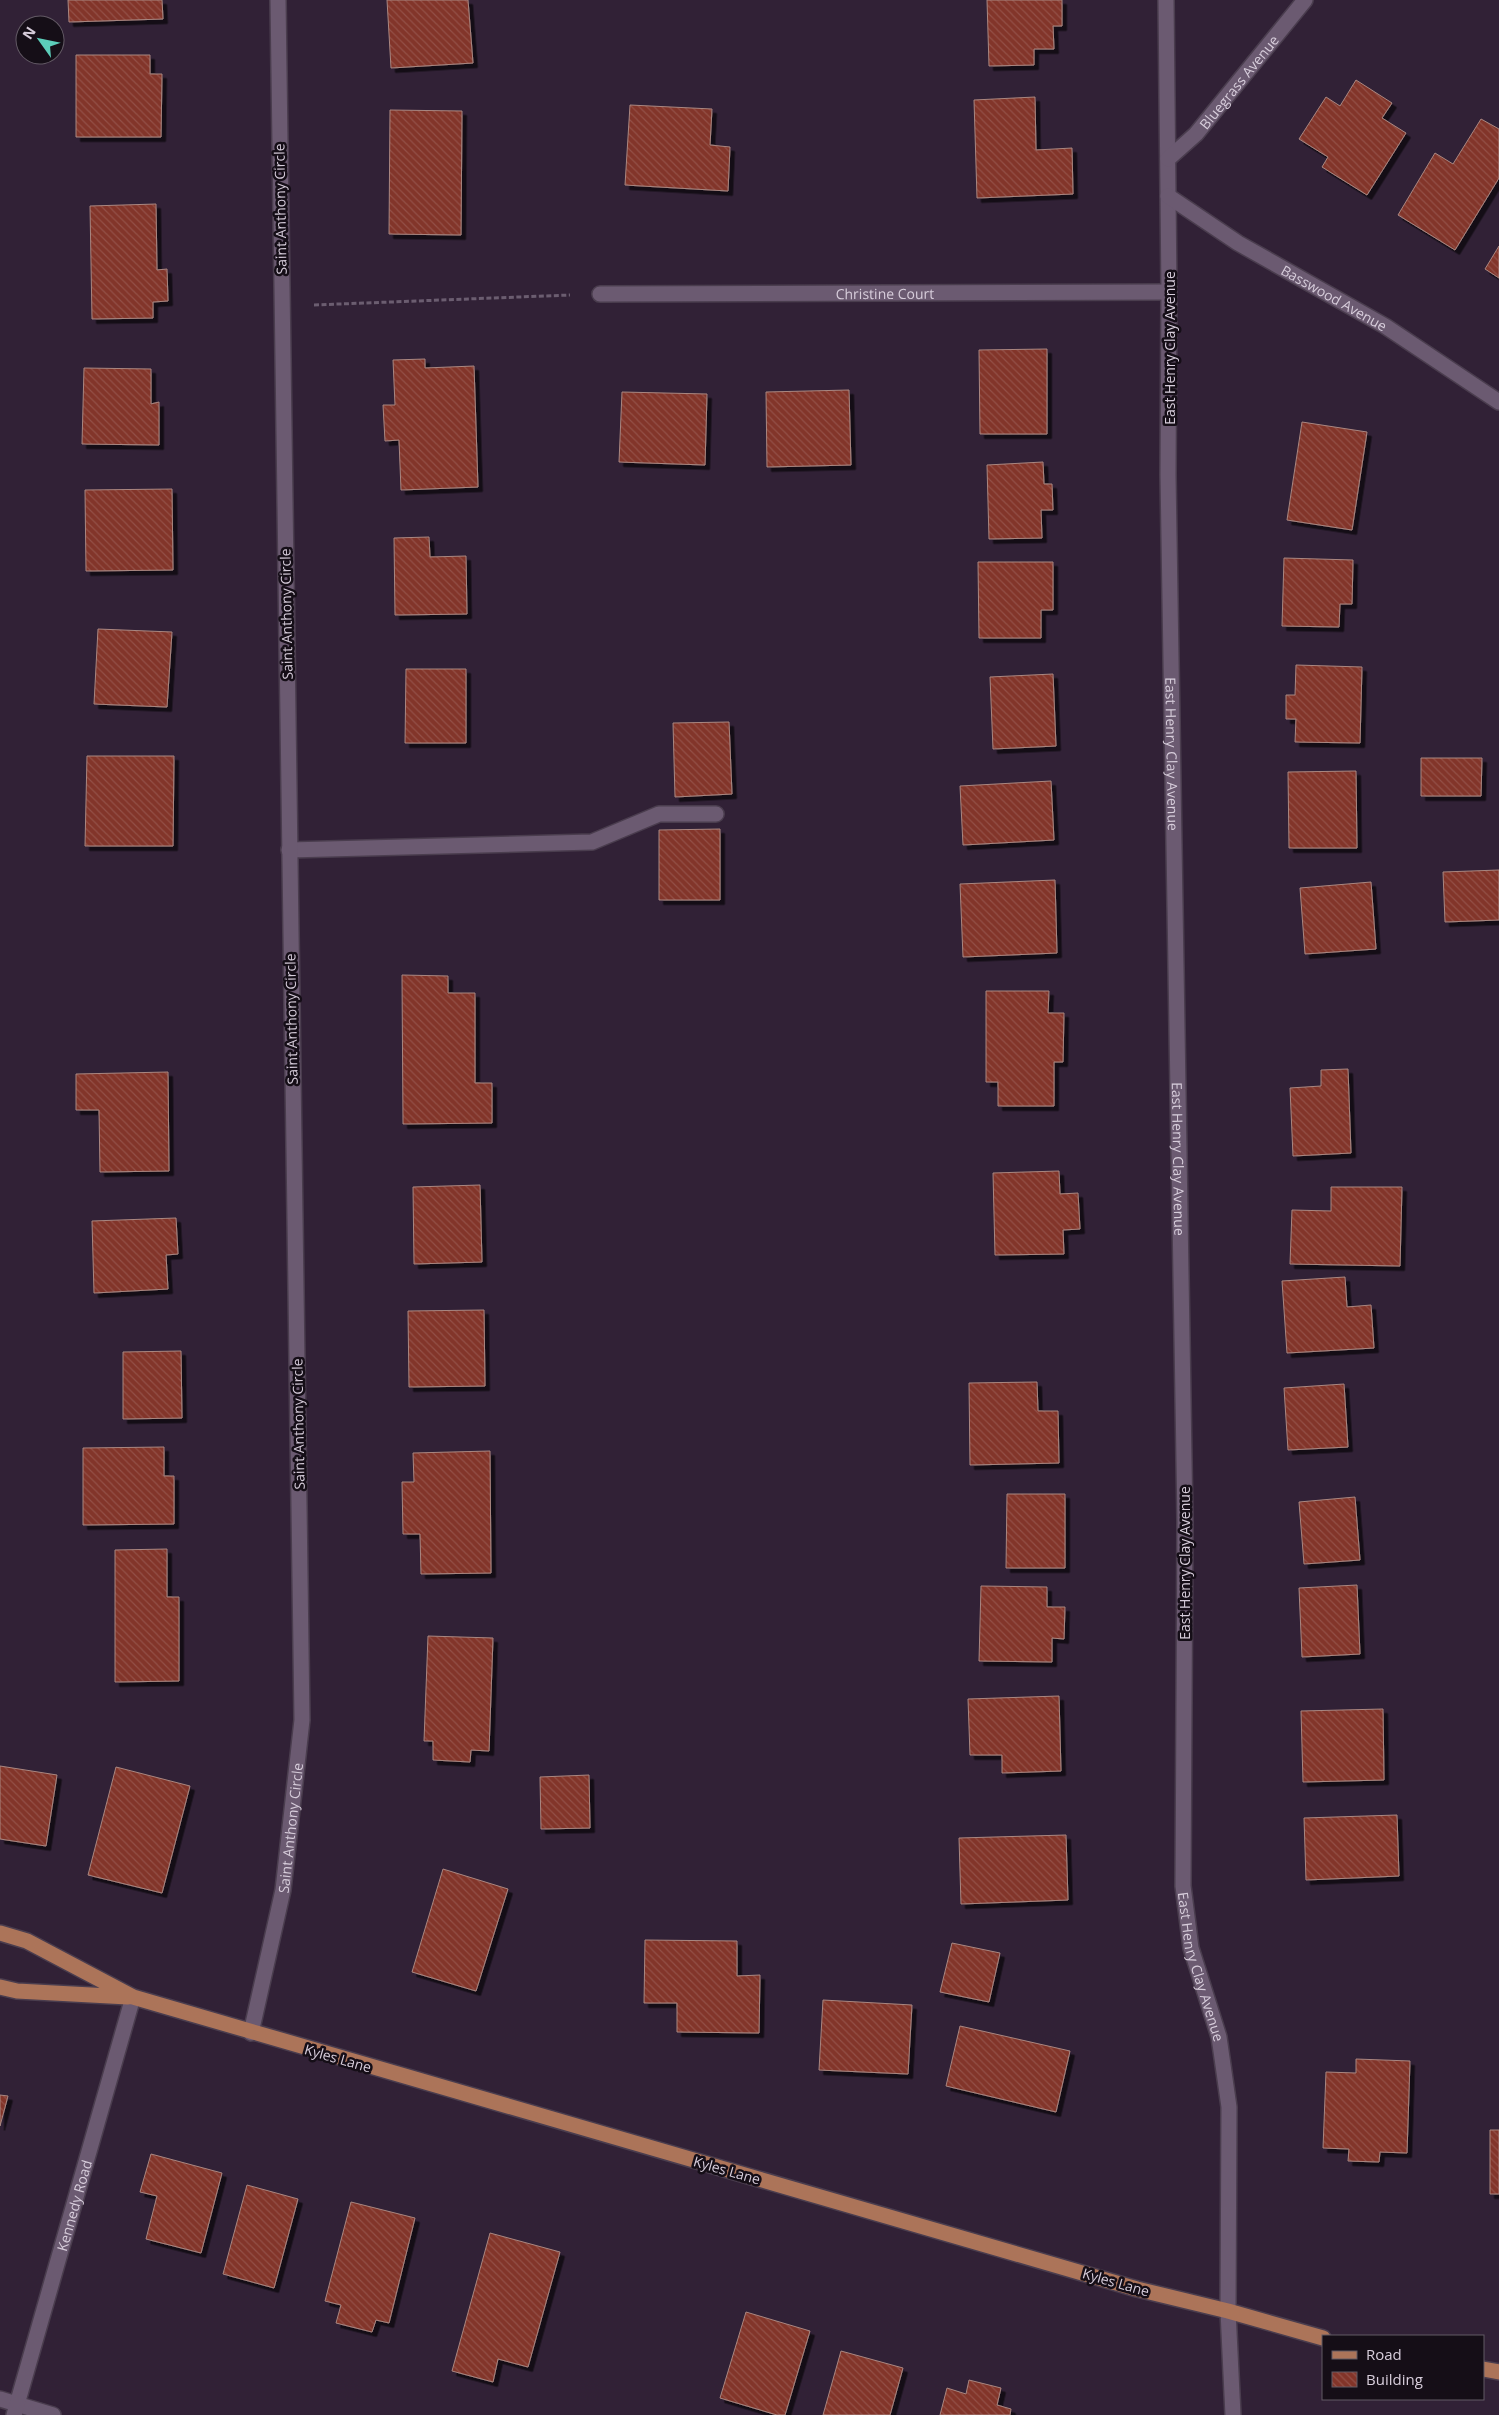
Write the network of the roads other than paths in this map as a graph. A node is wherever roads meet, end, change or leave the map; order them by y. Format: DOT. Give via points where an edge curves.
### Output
graph roads {
  1 [pos="278,0"];
  2 [pos="1166,0"];
  3 [pos="1305,0"];
  4 [pos="1168,160"];
  5 [pos="1168,196"];
  6 [pos="1169,292"];
  7 [pos="600,294"];
  8 [pos="1499,402"];
  9 [pos="716,814"];
  10 [pos="289,850"];
  11 [pos="0,1933"];
  12 [pos="0,1987"];
  13 [pos="133,1997"];
  14 [pos="251,2033"];
  15 [pos="1228,2311"];
  16 [pos="1322,2338"];
  17 [pos="1484,2369"];
  18 [pos="1499,2372"];
  19 [pos="0,2399"];
  20 [pos="15,2409"];
  21 [pos="53,2415"];
  22 [pos="1233,2415"];
  1 -- 10 [label="street, Saint Anthony Circle"];
  2 -- 4 [label="street, East Henry Clay Avenue"];
  3 -- 4 [label="street, Bluegrass Avenue" via="1196,134"];
  4 -- 5 [label="street, East Henry Clay Avenue"];
  5 -- 6 [label="street, East Henry Clay Avenue"];
  5 -- 8 [label="street, Basswood Avenue" via="1238,243 1385,326"];
  6 -- 7 [label="street, Christine Court"];
  6 -- 15 [label="street, East Henry Clay Avenue" via="1168,474 1185,1522 1183,1886 1191,1948 1219,2037 1229,2107"];
  9 -- 10 [label="street" via="659,814 592,842"];
  10 -- 14 [label="street, Saint Anthony Circle" via="302,1720 283,1890"];
  11 -- 13 [label="main road, Kyles Lane" via="27,1941"];
  12 -- 13 [label="main road, Kyles Lane" via="17,1991"];
  13 -- 14 [label="main road, Kyles Lane"];
  13 -- 20 [label="street, Kennedy Road"];
  14 -- 15 [label="main road, Kyles Lane" via="1138,2289"];
  15 -- 16 [label="main road, Kyles Lane"];
  15 -- 22 [label="street, East Henry Clay Avenue"];
  17 -- 18 [label="main road"];
  19 -- 20 [label="street"];
  20 -- 21 [label="street"];
}
